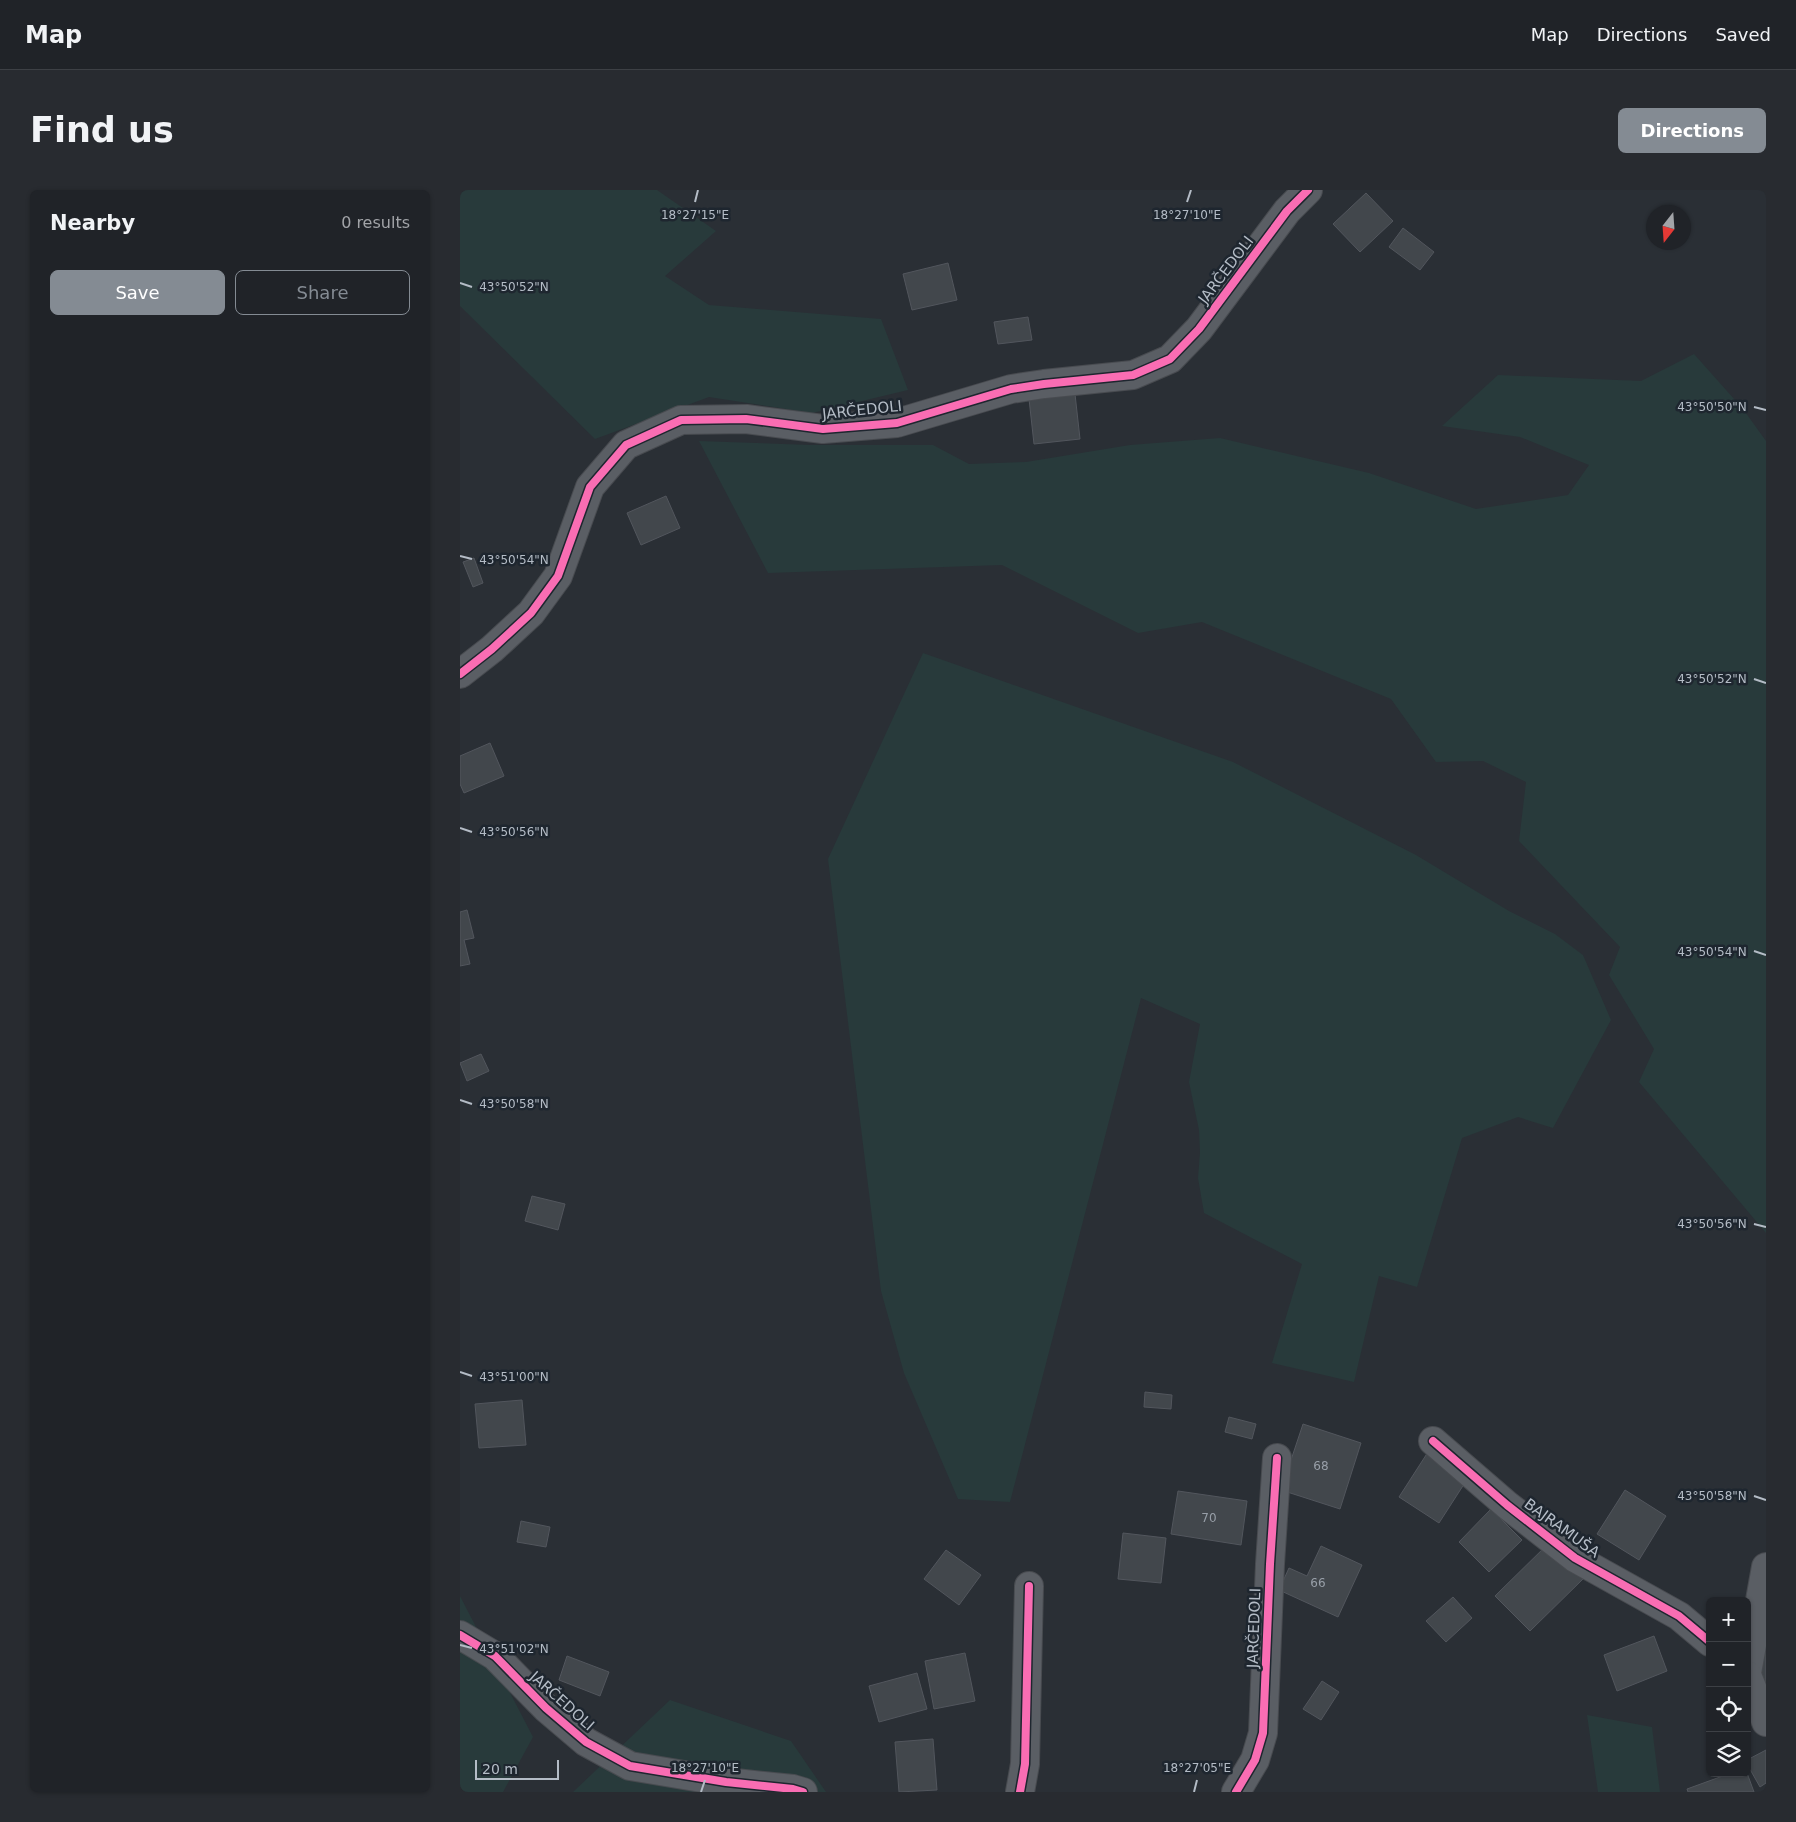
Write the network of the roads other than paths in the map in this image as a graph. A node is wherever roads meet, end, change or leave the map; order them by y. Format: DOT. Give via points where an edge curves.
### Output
graph roads {
  1 [pos="1308,190"];
  2 [pos="460,674"];
  3 [pos="1433,1440"];
  4 [pos="1277,1458"];
  5 [pos="1766,1567"];
  6 [pos="1029,1586"];
  7 [pos="460,1635"];
  8 [pos="1706,1639"];
  9 [pos="1751,1651"];
  10 [pos="1751,1684"];
  11 [pos="1766,1722"];
  12 [pos="803,1792"];
  13 [pos="1020,1792"];
  14 [pos="1236,1792"];
  1 -- 2 [label="street, JARČEDOLI" via="1287,211 1200,329 1170,358 1133,375 1011,389 897,422 823,429 746,419 682,420 626,446 590,487 558,576 531,612"];
  3 -- 8 [label="street, BAJRAMUŠA" via="1507,1505 1575,1558 1679,1616"];
  4 -- 14 [label="street, JARČEDOLI" via="1263,1732 1255,1760"];
  5 -- 9 [label="street"];
  6 -- 13 [label="street" via="1024,1764"];
  7 -- 12 [label="street, JARČEDOLI" via="495,1656 546,1708 586,1742 630,1766"];
  10 -- 11 [label="street"];
}
